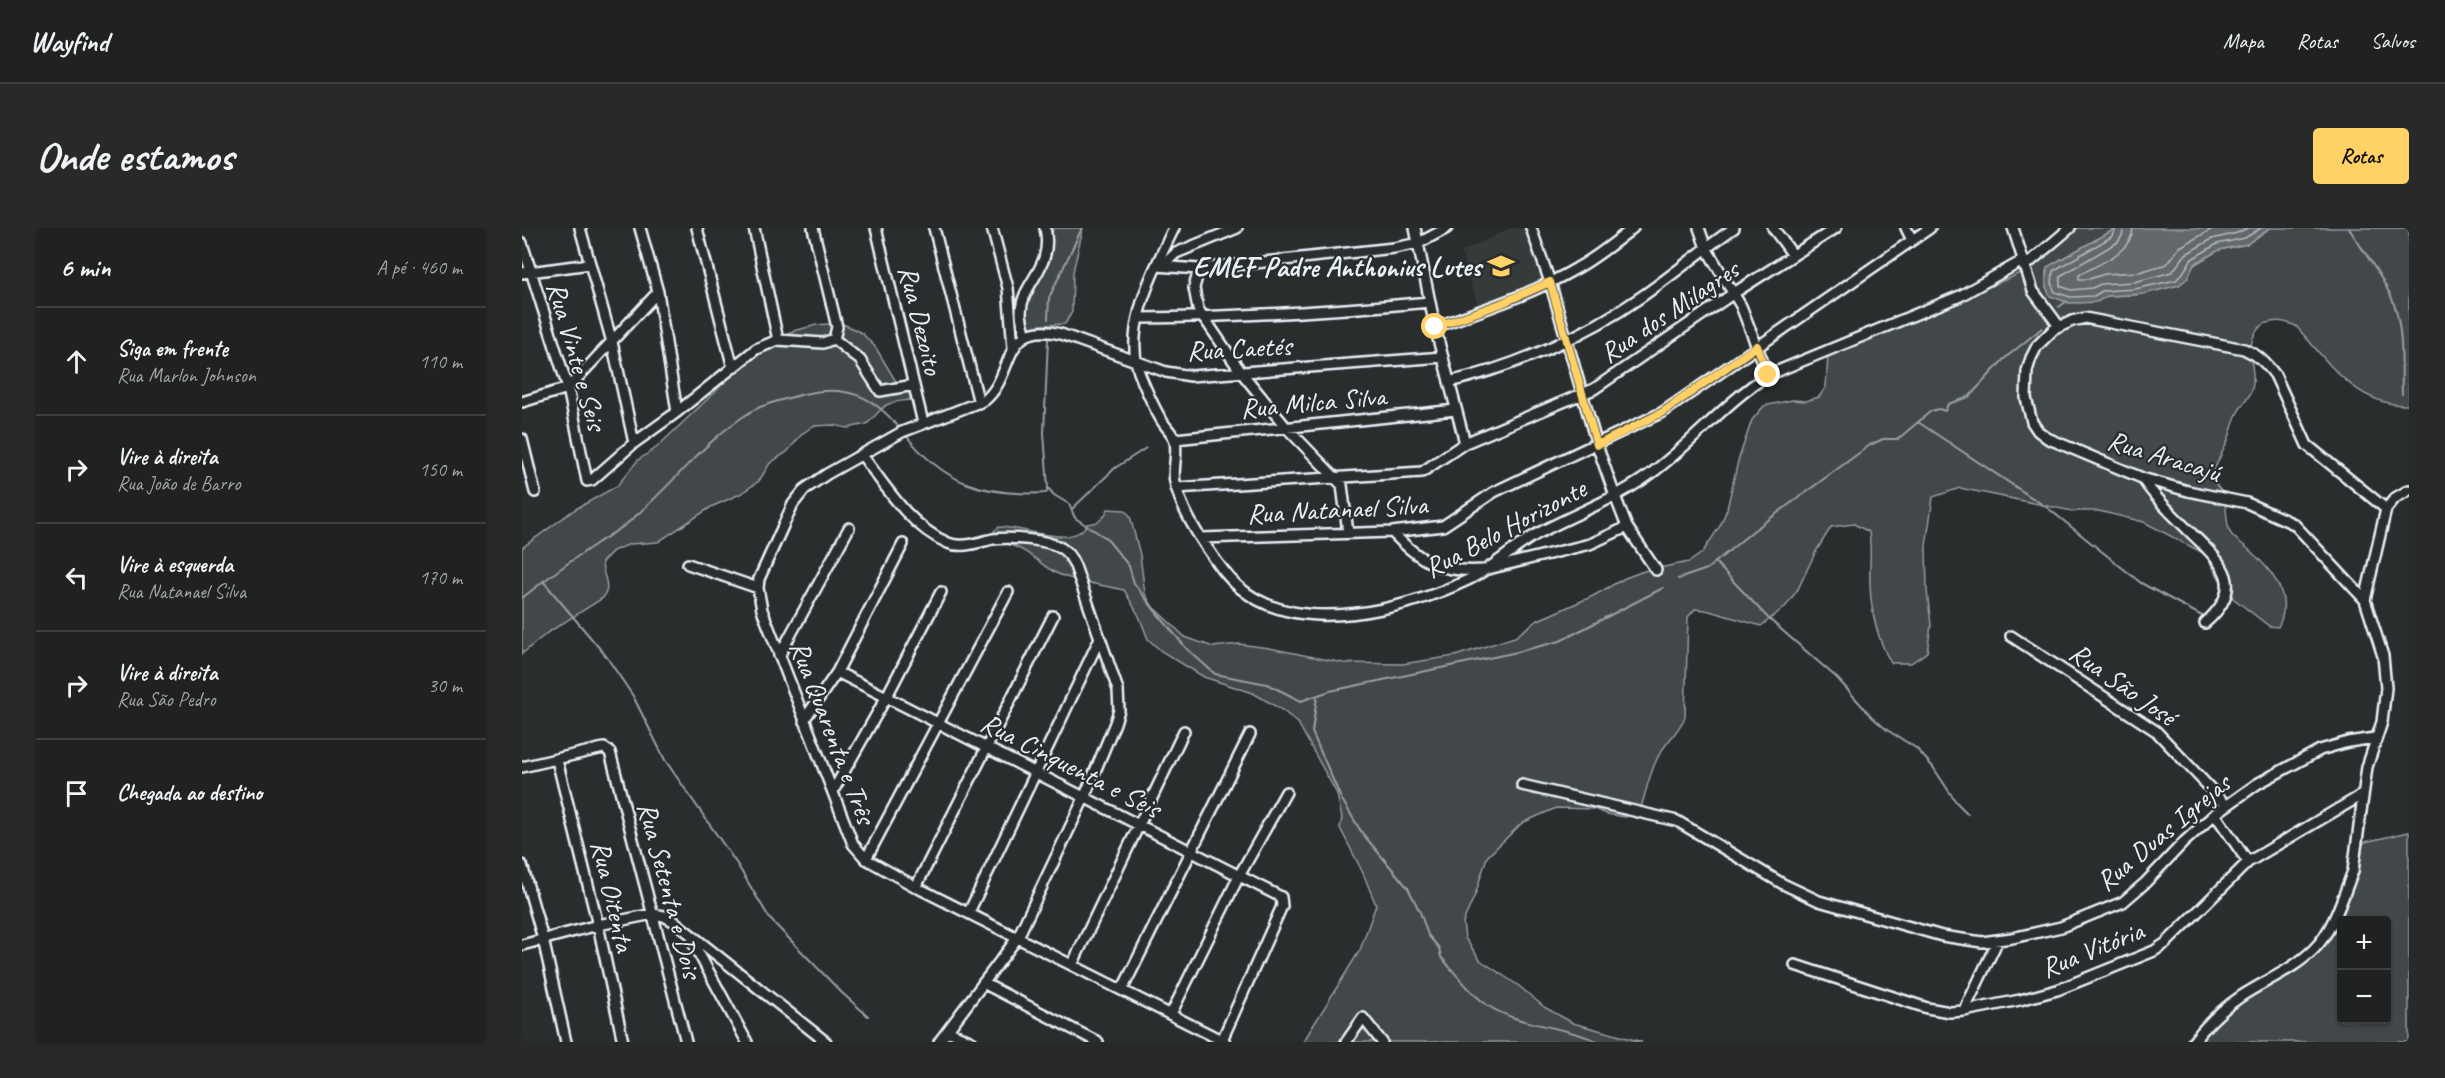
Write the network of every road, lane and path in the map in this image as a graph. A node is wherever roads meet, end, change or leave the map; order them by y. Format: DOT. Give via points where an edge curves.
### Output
graph roads {
  1 [pos="580,228"];
  2 [pos="640,228"];
  3 [pos="697,228"];
  4 [pos="754,228"];
  5 [pos="813,228"];
  6 [pos="876,228"];
  7 [pos="934,228"];
  8 [pos="993,228"];
  9 [pos="1045,228"];
  10 [pos="1174,228"];
  11 [pos="1237,228"];
  12 [pos="1415,228"];
  13 [pos="1447,228"];
  14 [pos="1634,228"];
  15 [pos="1699,228"];
  16 [pos="1734,228"];
  17 [pos="1773,228"];
  18 [pos="1836,228"];
  19 [pos="1906,228"];
  20 [pos="1930,228"];
  21 [pos="2013,228"];
  22 [pos="2070,228"];
  23 [pos="1534,230"];
  24 [pos="1912,240"];
  25 [pos="522,243"];
  26 [pos="1419,243"];
  27 [pos="1706,248"];
  28 [pos="1793,255"];
  29 [pos="590,264"];
  30 [pos="2023,264"];
  31 [pos="1159,266"];
  32 [pos="1199,269"];
  33 [pos="526,272"];
  34 [pos="1550,282"];
  35 [pos="658,292"];
  36 [pos="1734,293"];
  37 [pos="1430,302"];
  38 [pos="1203,317"];
  39 [pos="1140,318"];
  40 [pos="2059,326"];
  41 [pos="1435,327"];
  42 [pos="1026,336"];
  43 [pos="834,339"];
  44 [pos="1567,339"];
  45 [pos="778,340"];
  46 [pos="612,342"];
  47 [pos="1757,346"];
  48 [pos="1013,347"];
  49 [pos="1443,357"];
  50 [pos="1135,359"];
  51 [pos="733,368"];
  52 [pos="1241,372"];
  53 [pos="1768,375"];
  54 [pos="1449,382"];
  55 [pos="914,385"];
  56 [pos="568,388"];
  57 [pos="1581,395"];
  58 [pos="522,402"];
  59 [pos="979,404"];
  60 [pos="1456,410"];
  61 [pos="677,412"];
  62 [pos="923,423"];
  63 [pos="1285,426"];
  64 [pos="522,439"];
  65 [pos="1174,439"];
  66 [pos="634,442"];
  67 [pos="1465,443"];
  68 [pos="1597,445"];
  69 [pos="862,455"];
  70 [pos="2142,478"];
  71 [pos="1338,479"];
  72 [pos="1176,488"];
  73 [pos="2409,490"];
  74 [pos="535,492"];
  75 [pos="1615,496"];
  76 [pos="2386,509"];
  77 [pos="1628,527"];
  78 [pos="849,528"];
  79 [pos="1392,532"];
  80 [pos="1348,533"];
  81 [pos="1201,538"];
  82 [pos="903,544"];
  83 [pos="688,564"];
  84 [pos="1484,570"];
  85 [pos="1656,570"];
  86 [pos="758,588"];
  87 [pos="941,592"];
  88 [pos="1008,592"];
  89 [pos="2365,600"];
  90 [pos="1053,616"];
  91 [pos="2205,623"];
  92 [pos="2011,636"];
  93 [pos="1100,638"];
  94 [pos="778,656"];
  95 [pos="837,672"];
  96 [pos="887,696"];
  97 [pos="804,720"];
  98 [pos="938,723"];
  99 [pos="1184,731"];
  100 [pos="1250,734"];
  101 [pos="2374,738"];
  102 [pos="988,748"];
  103 [pos="557,760"];
  104 [pos="522,767"];
  105 [pos="1034,772"];
  106 [pos="1522,785"];
  107 [pos="833,791"];
  108 [pos="1286,792"];
  109 [pos="2362,795"];
  110 [pos="1084,798"];
  111 [pos="2226,805"];
  112 [pos="2215,814"];
  113 [pos="1138,825"];
  114 [pos="1191,851"];
  115 [pos="866,859"];
  116 [pos="2248,862"];
  117 [pos="522,865"];
  118 [pos="1239,876"];
  119 [pos="916,887"];
  120 [pos="969,912"];
  121 [pos="653,914"];
  122 [pos="598,925"];
  123 [pos="690,936"];
  124 [pos="1018,937"];
  125 [pos="543,939"];
  126 [pos="1998,940"];
  127 [pos="522,945"];
  128 [pos="1071,965"];
  129 [pos="1795,965"];
  130 [pos="983,983"];
  131 [pos="1122,990"];
  132 [pos="1964,1011"];
  133 [pos="1172,1014"];
  134 [pos="948,1031"];
  135 [pos="1224,1041"];
  136 [pos="566,1042"];
  137 [pos="623,1042"];
  138 [pos="686,1042"];
  139 [pos="747,1042"];
  140 [pos="826,1042"];
  141 [pos="939,1042"];
  142 [pos="972,1042"];
  143 [pos="1098,1042"];
  144 [pos="1346,1042"];
  145 [pos="1382,1042"];
  146 [pos="2193,1042"];
  1 -- 29 [label="street"];
  2 -- 35 [label="street"];
  3 -- 51 [label="street"];
  4 -- 45 [label="street"];
  5 -- 43 [label="street" via="837,327"];
  6 -- 55 [label="street, Rua Dezoito"];
  7 -- 59 [label="street"];
  8 -- 48 [label="street" via="1008,288"];
  9 -- 42 [label="street" via="1047,251 1021,312"];
  10 -- 31 [label="street"];
  11 -- 31 [label="street" via="1176,253"];
  12 -- 26 [label="street"];
  13 -- 26 [label="street"];
  14 -- 34 [label="street" via="1587,262"];
  15 -- 27 [label="street"];
  16 -- 27 [label="street"];
  17 -- 28 [label="street"];
  18 -- 28 [label="street, Rua dos Milagres"];
  19 -- 24 [label="street"];
  20 -- 24 [label="street, Rua Natanael Silva"];
  21 -- 30 [label="street"];
  22 -- 30 [label="street, Rua Belo Horizonte"];
  23 -- 34 [label="street"];
  24 -- 47 [label="street, Rua Natanael Silva"];
  25 -- 33 [label="street, Rua Vinte e Seis"];
  26 -- 32 [label="street"];
  26 -- 37 [label="street"];
  27 -- 36 [label="street"];
  27 -- 44 [label="street" via="1624,308"];
  28 -- 36 [label="street, Rua dos Milagres"];
  29 -- 33 [label="street"];
  29 -- 46 [label="street"];
  30 -- 40 [label="street" via="2039,302"];
  30 -- 53 [label="street, Rua Belo Horizonte" via="1960,296"];
  31 -- 32 [label="street"];
  31 -- 39 [label="street" via="1147,287"];
  32 -- 38 [label="street" via="1194,296"];
  33 -- 56 [label="street, Rua Vinte e Seis"];
  34 -- 41 [label="street"];
  34 -- 44 [label="street"];
  35 -- 46 [label="street"];
  35 -- 61 [label="street"];
  36 -- 47 [label="street"];
  36 -- 57 [label="street, Rua dos Milagres" via="1606,382"];
  37 -- 38 [label="street" via="1341,311"];
  37 -- 41 [label="street"];
  38 -- 39 [label="street"];
  38 -- 52 [label="street"];
  39 -- 50 [label="street"];
  40 -- 70 [label="street, Rua Aracajú" via="2037,346 2027,371 2026,398 2032,422 2047,438"];
  40 -- 76 [label="street" via="2085,318 2099,319 2254,353 2275,375 2307,445"];
  41 -- 49 [label="street"];
  42 -- 48 [label="street"];
  42 -- 50 [label="street, Rua Caetés" via="1048,331"];
  43 -- 45 [label="street" via="823,343"];
  43 -- 55 [label="street" via="860,360 880,391"];
  44 -- 54 [label="street" via="1503,367"];
  44 -- 57 [label="street"];
  45 -- 51 [label="street" via="756,349"];
  46 -- 56 [label="street"];
  46 -- 66 [label="street"];
  47 -- 53 [label="street"];
  47 -- 68 [label="street, Rua Natanael Silva" via="1663,412"];
  48 -- 59 [label="street" via="995,389"];
  49 -- 52 [label="street, Rua Caetés"];
  49 -- 54 [label="street"];
  50 -- 52 [label="street, Rua Caetés" via="1179,375"];
  50 -- 65 [label="street" via="1161,420"];
  51 -- 61 [label="street"];
  52 -- 63 [label="street"];
  53 -- 75 [label="street, Rua Belo Horizonte" via="1660,467"];
  54 -- 60 [label="street"];
  55 -- 62 [label="street, Rua Dezoito"];
  56 -- 58 [label="street"];
  56 -- 66 [label="street, Rua Vinte e Seis" via="586,481 592,480"];
  57 -- 67 [label="street, Rua dos Milagres"];
  57 -- 68 [label="street"];
  59 -- 62 [label="street, Rua Quarenta e Três"];
  60 -- 63 [label="street, Rua Milca Silva"];
  60 -- 67 [label="street"];
  61 -- 66 [label="street"];
  62 -- 69 [label="street, Rua Quarenta e Três"];
  63 -- 65 [label="street, Rua Milca Silva"];
  63 -- 71 [label="street"];
  64 -- 74 [label="street"];
  65 -- 72 [label="street, Rua Belo Horizonte"];
  67 -- 71 [label="street, Rua dos Milagres" via="1422,472"];
  68 -- 75 [label="street"];
  68 -- 79 [label="street, Rua Natanael Silva" via="1494,492 1443,526"];
  69 -- 86 [label="street, Rua Quarenta e Três" via="814,482 798,496 761,571"];
  69 -- 93 [label="street" via="915,520 951,544 1014,538 1054,544 1066,551"];
  70 -- 89 [label="street, Rua Aracajú" via="2247,502 2294,524"];
  70 -- 91 [label="street" via="2158,501 2208,549 2222,568 2228,591 2221,608"];
  71 -- 72 [label="street, Rua dos Milagres"];
  71 -- 80 [label="street" via="1344,490"];
  72 -- 81 [label="street, Rua Belo Horizonte"];
  73 -- 76 [label="street"];
  75 -- 77 [label="street"];
  75 -- 84 [label="street, Rua Belo Horizonte" via="1540,533"];
  76 -- 89 [label="street"];
  77 -- 84 [label="street" via="1590,544"];
  77 -- 85 [label="street"];
  78 -- 94 [label="street"];
  79 -- 80 [label="street, Rua Natanael Silva"];
  79 -- 84 [label="street" via="1420,558 1442,569"];
  80 -- 81 [label="street, Rua Natanael Silva"];
  81 -- 84 [label="street, Rua Belo Horizonte" via="1242,590 1280,608 1316,614 1356,614 1391,607 1462,582"];
  82 -- 95 [label="street"];
  83 -- 86 [label="street"];
  86 -- 94 [label="street, Rua Quarenta e Três"];
  87 -- 96 [label="street"];
  88 -- 98 [label="street"];
  89 -- 101 [label="street" via="2383,656 2386,688 2382,722"];
  90 -- 102 [label="street"];
  92 -- 111 [label="street, Rua São José" via="2156,731"];
  93 -- 105 [label="street"];
  93 -- 110 [label="street" via="1118,690 1119,710"];
  94 -- 97 [label="street, Rua Quarenta e Três"];
  95 -- 96 [label="street, Rua Cinquenta e Seis"];
  95 -- 97 [label="street"];
  96 -- 98 [label="street, Rua Cinquenta e Seis"];
  96 -- 107 [label="street"];
  97 -- 107 [label="street, Rua Quarenta e Três"];
  98 -- 102 [label="street, Rua Cinquenta e Seis"];
  98 -- 115 [label="street"];
  99 -- 113 [label="street"];
  100 -- 114 [label="street"];
  101 -- 109 [label="street"];
  101 -- 111 [label="street, Rua Duas Igrejas" via="2320,750"];
  102 -- 105 [label="street, Rua Cinquenta e Seis"];
  102 -- 119 [label="street"];
  103 -- 104 [label="street"];
  103 -- 121 [label="street, Rua Setenta e Dois" via="599,749 608,750 612,756"];
  103 -- 122 [label="street, Rua Oitenta"];
  105 -- 110 [label="street, Rua Cinquenta e Seis"];
  105 -- 120 [label="street"];
  106 -- 126 [label="street, Rua Duas Igrejas" via="1677,821 1819,901 1942,936 1982,942"];
  107 -- 115 [label="street, Rua Quarenta e Três" via="853,844"];
  108 -- 118 [label="street"];
  109 -- 116 [label="street, Rua Vitória"];
  109 -- 146 [label="street" via="2353,870 2327,931 2299,962 2224,1008"];
  110 -- 113 [label="street, Rua Cinquenta e Seis"];
  110 -- 124 [label="street"];
  111 -- 112 [label="street, Rua Duas Igrejas"];
  112 -- 116 [label="street"];
  112 -- 126 [label="street, Rua Duas Igrejas" via="2123,902 2061,927"];
  113 -- 114 [label="street, Rua Cinquenta e Seis"];
  113 -- 128 [label="street"];
  114 -- 118 [label="street, Rua Cinquenta e Seis"];
  114 -- 131 [label="street"];
  115 -- 119 [label="street, Rua Quarenta e Três"];
  116 -- 132 [label="street, Rua Vitória" via="2154,951 2058,990"];
  117 -- 125 [label="street"];
  118 -- 133 [label="street"];
  118 -- 135 [label="street, Rua Cinquenta e Seis" via="1283,900"];
  119 -- 120 [label="street, Rua Quarenta e Três"];
  120 -- 124 [label="street, Rua Quarenta e Três"];
  121 -- 122 [label="street"];
  121 -- 123 [label="street" via="668,918"];
  121 -- 138 [label="street, Rua Setenta e Dois"];
  122 -- 125 [label="street"];
  122 -- 137 [label="street, Rua Oitenta"];
  123 -- 139 [label="street"];
  123 -- 140 [label="street"];
  124 -- 128 [label="street, Rua Quarenta e Três"];
  124 -- 130 [label="street"];
  125 -- 127 [label="street"];
  125 -- 136 [label="street"];
  126 -- 132 [label="street"];
  128 -- 131 [label="street, Rua Quarenta e Três"];
  129 -- 132 [label="street, Rua Vitória" via="1927,1008"];
  130 -- 134 [label="street"];
  130 -- 143 [label="street"];
  131 -- 133 [label="street, Rua Quarenta e Três"];
  133 -- 135 [label="street, Rua Quarenta e Três"];
  134 -- 141 [label="street"];
  134 -- 142 [label="street"];
  144 -- 145 [label="street" via="1363,1018"];
}
